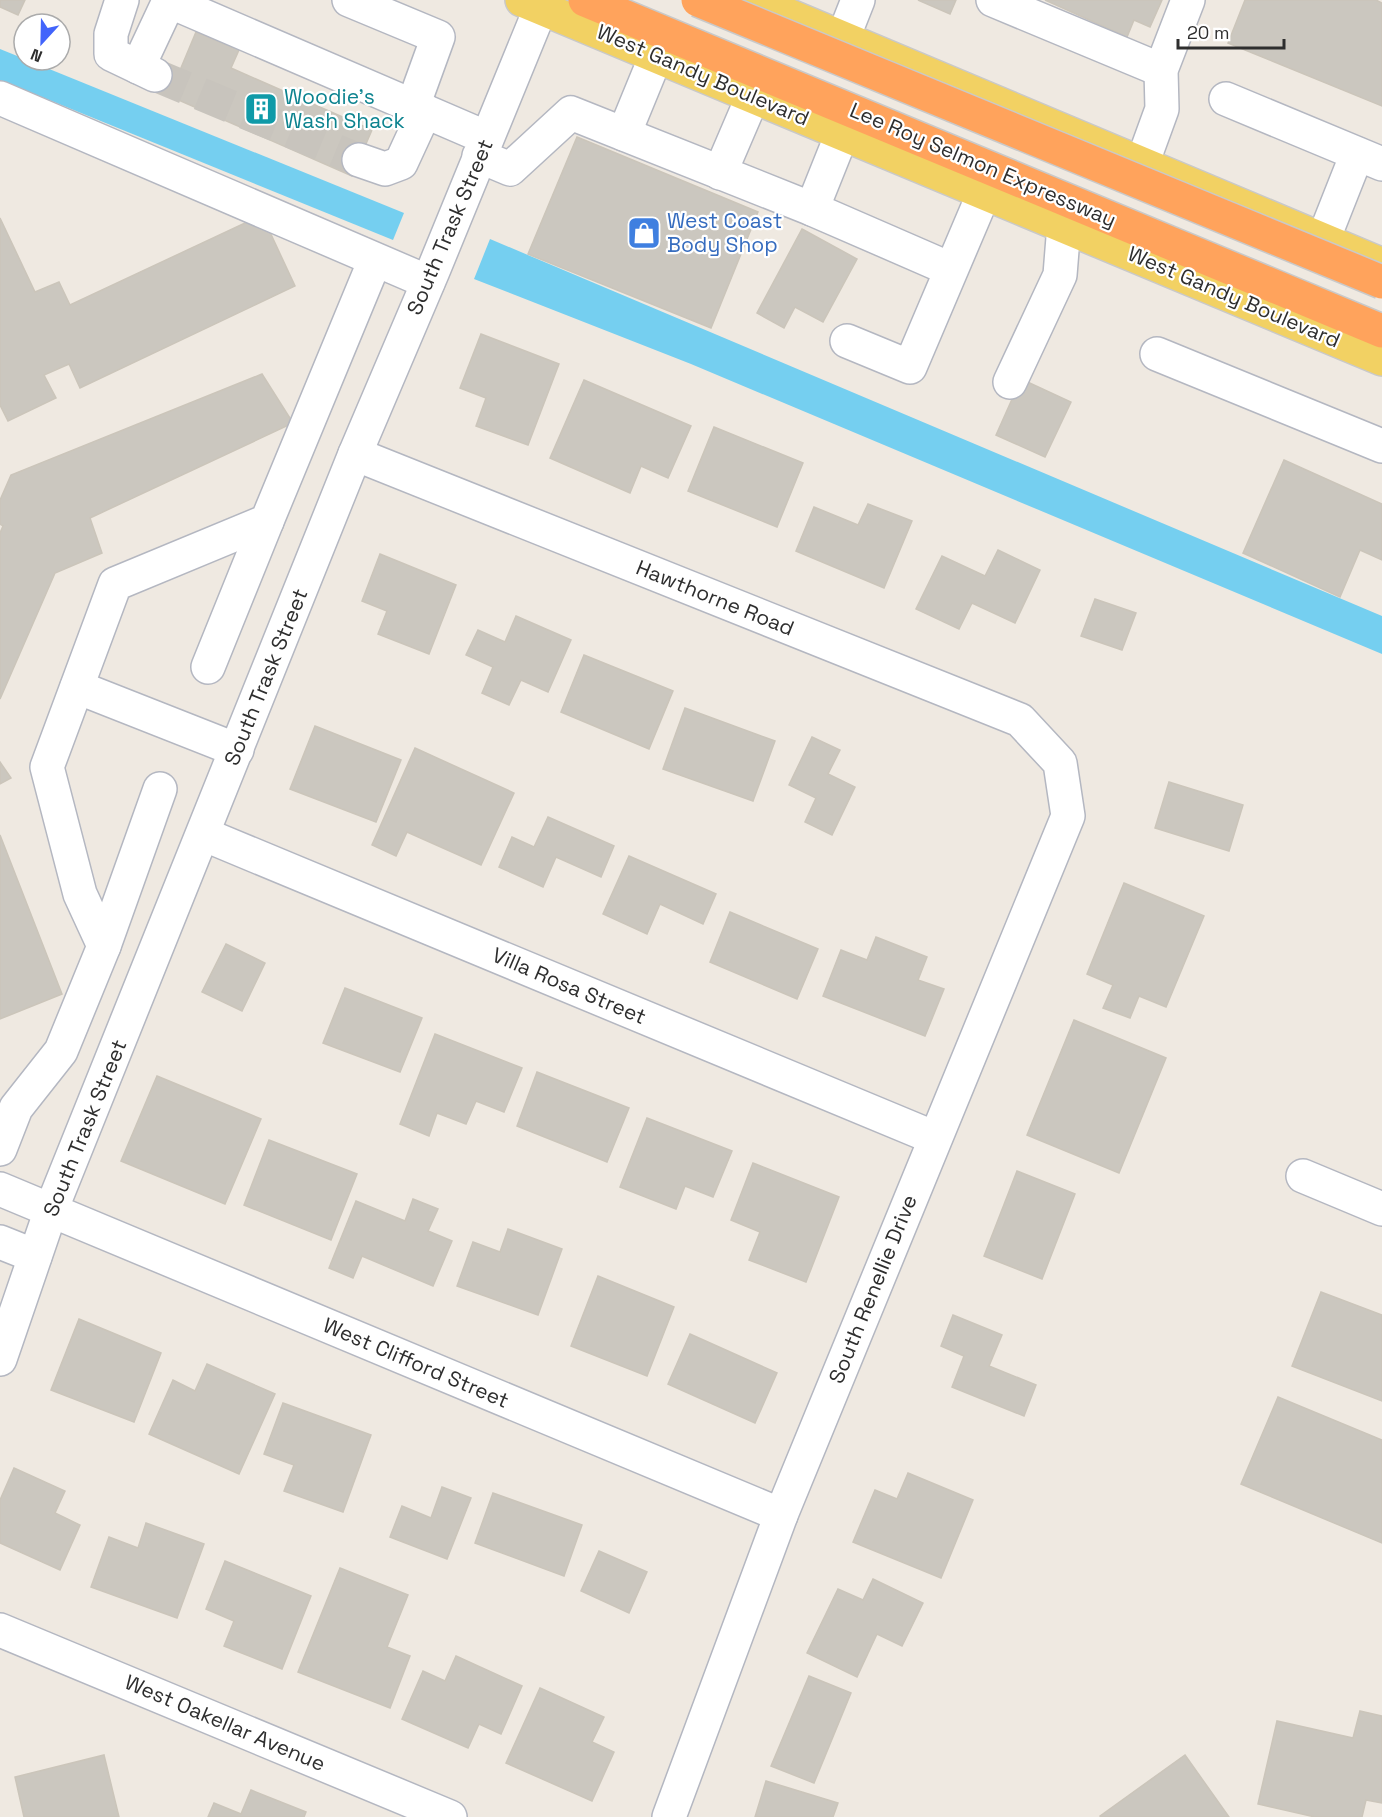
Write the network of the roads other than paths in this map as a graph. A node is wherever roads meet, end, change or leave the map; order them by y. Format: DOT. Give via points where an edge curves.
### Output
graph roads {
  1 [pos="122,0"];
  2 [pos="349,0"];
  3 [pos="585,0"];
  4 [pos="690,0"];
  5 [pos="698,0"];
  6 [pos="752,0"];
  7 [pos="858,0"];
  8 [pos="993,0"];
  9 [pos="1188,0"];
  10 [pos="169,1"];
  11 [pos="541,2"];
  12 [pos="843,38"];
  13 [pos="656,56"];
  14 [pos="1161,70"];
  15 [pos="753,96"];
  16 [pos="0,98"];
  17 [pos="1226,99"];
  18 [pos="419,108"];
  19 [pos="1060,129"];
  20 [pos="624,134"];
  21 [pos="842,134"];
  22 [pos="483,147"];
  23 [pos="1370,159"];
  24 [pos="359,160"];
  25 [pos="1142,164"];
  26 [pos="720,173"];
  27 [pos="984,193"];
  28 [pos="812,209"];
  29 [pos="1064,225"];
  30 [pos="1323,240"];
  31 [pos="375,260"];
  32 [pos="1382,265"];
  33 [pos="950,269"];
  34 [pos="431,277"];
  35 [pos="1382,282"];
  36 [pos="1382,331"];
  37 [pos="1382,338"];
  38 [pos="847,341"];
  39 [pos="1157,354"];
  40 [pos="1382,358"];
  41 [pos="1010,382"];
  42 [pos="1382,446"];
  43 [pos="355,454"];
  44 [pos="267,521"];
  45 [pos="208,668"];
  46 [pos="77,687"];
  47 [pos="237,750"];
  48 [pos="1060,763"];
  49 [pos="160,789"];
  50 [pos="203,834"];
  51 [pos="104,946"];
  52 [pos="935,1138"];
  53 [pos="0,1149"];
  54 [pos="1303,1176"];
  55 [pos="0,1189"];
  56 [pos="1382,1209"];
  57 [pos="51,1210"];
  58 [pos="0,1242"];
  59 [pos="35,1256"];
  60 [pos="0,1359"];
  61 [pos="781,1515"];
  62 [pos="0,1630"];
  63 [pos="396,1807"];
  64 [pos="450,1817"];
  65 [pos="669,1817"];
  1 -- 10 [label="street" via="111,34 111,54 146,71"];
  2 -- 18 [label="street" via="438,37"];
  3 -- 36 [label="highway, Lee Roy Selmon Expressway"];
  4 -- 19 [label="main road" via="980,123"];
  5 -- 35 [label="highway, Lee Roy Selmon Expressway, bridge"];
  6 -- 12 [label="main road"];
  7 -- 12 [label="street"];
  8 -- 14 [label="street"];
  9 -- 14 [label="street"];
  10 -- 18 [label="street"];
  11 -- 13 [label="main road, West Gandy Boulevard"];
  11 -- 22 [label="street, South Trask Street"];
  12 -- 19 [label="main road"];
  13 -- 15 [label="main road, West Gandy Boulevard"];
  13 -- 20 [label="street"];
  14 -- 25 [label="street" via="1162,109"];
  15 -- 21 [label="main road, West Gandy Boulevard"];
  15 -- 26 [label="street"];
  16 -- 31 [label="street"];
  17 -- 23 [label="street"];
  18 -- 22 [label="street"];
  18 -- 24 [label="street" via="400,163 385,169"];
  19 -- 25 [label="main road"];
  20 -- 22 [label="street" via="571,113 510,169"];
  20 -- 26 [label="street"];
  21 -- 27 [label="main road, West Gandy Boulevard"];
  21 -- 28 [label="street"];
  22 -- 34 [label="street, South Trask Street"];
  23 -- 30 [label="street"];
  25 -- 30 [label="main road"];
  26 -- 28 [label="street"];
  27 -- 29 [label="main road, West Gandy Boulevard"];
  27 -- 33 [label="street"];
  28 -- 33 [label="street"];
  29 -- 37 [label="main road" via="1123,231"];
  29 -- 40 [label="main road, West Gandy Boulevard"];
  29 -- 41 [label="street" via="1060,275"];
  30 -- 32 [label="main road"];
  31 -- 34 [label="street"];
  31 -- 44 [label="street"];
  33 -- 38 [label="street" via="910,367"];
  34 -- 43 [label="street, South Trask Street"];
  39 -- 42 [label="street"];
  43 -- 47 [label="street, South Trask Street"];
  43 -- 48 [label="street, Hawthorne Road" via="1020,720"];
  44 -- 45 [label="street"];
  44 -- 46 [label="street" via="115,584"];
  46 -- 47 [label="street"];
  46 -- 51 [label="street" via="47,767 80,894"];
  47 -- 50 [label="street, South Trask Street"];
  48 -- 52 [label="street, South Renellie Drive" via="1068,816"];
  49 -- 51 [label="street"];
  50 -- 52 [label="street, Villa Rosa Street"];
  50 -- 57 [label="street, South Trask Street"];
  51 -- 53 [label="street" via="60,1051 16,1108"];
  52 -- 61 [label="street, South Renellie Drive"];
  54 -- 56 [label="street"];
  55 -- 57 [label="street, West Clifford Street"];
  57 -- 59 [label="street, South Trask Street"];
  57 -- 61 [label="street, West Clifford Street"];
  58 -- 59 [label="street"];
  59 -- 60 [label="street, South Trask Street"];
  61 -- 65 [label="street, South Renellie Drive"];
  62 -- 63 [label="street, West Oakellar Avenue"];
  63 -- 64 [label="street, West Oakellar Avenue"];
}
